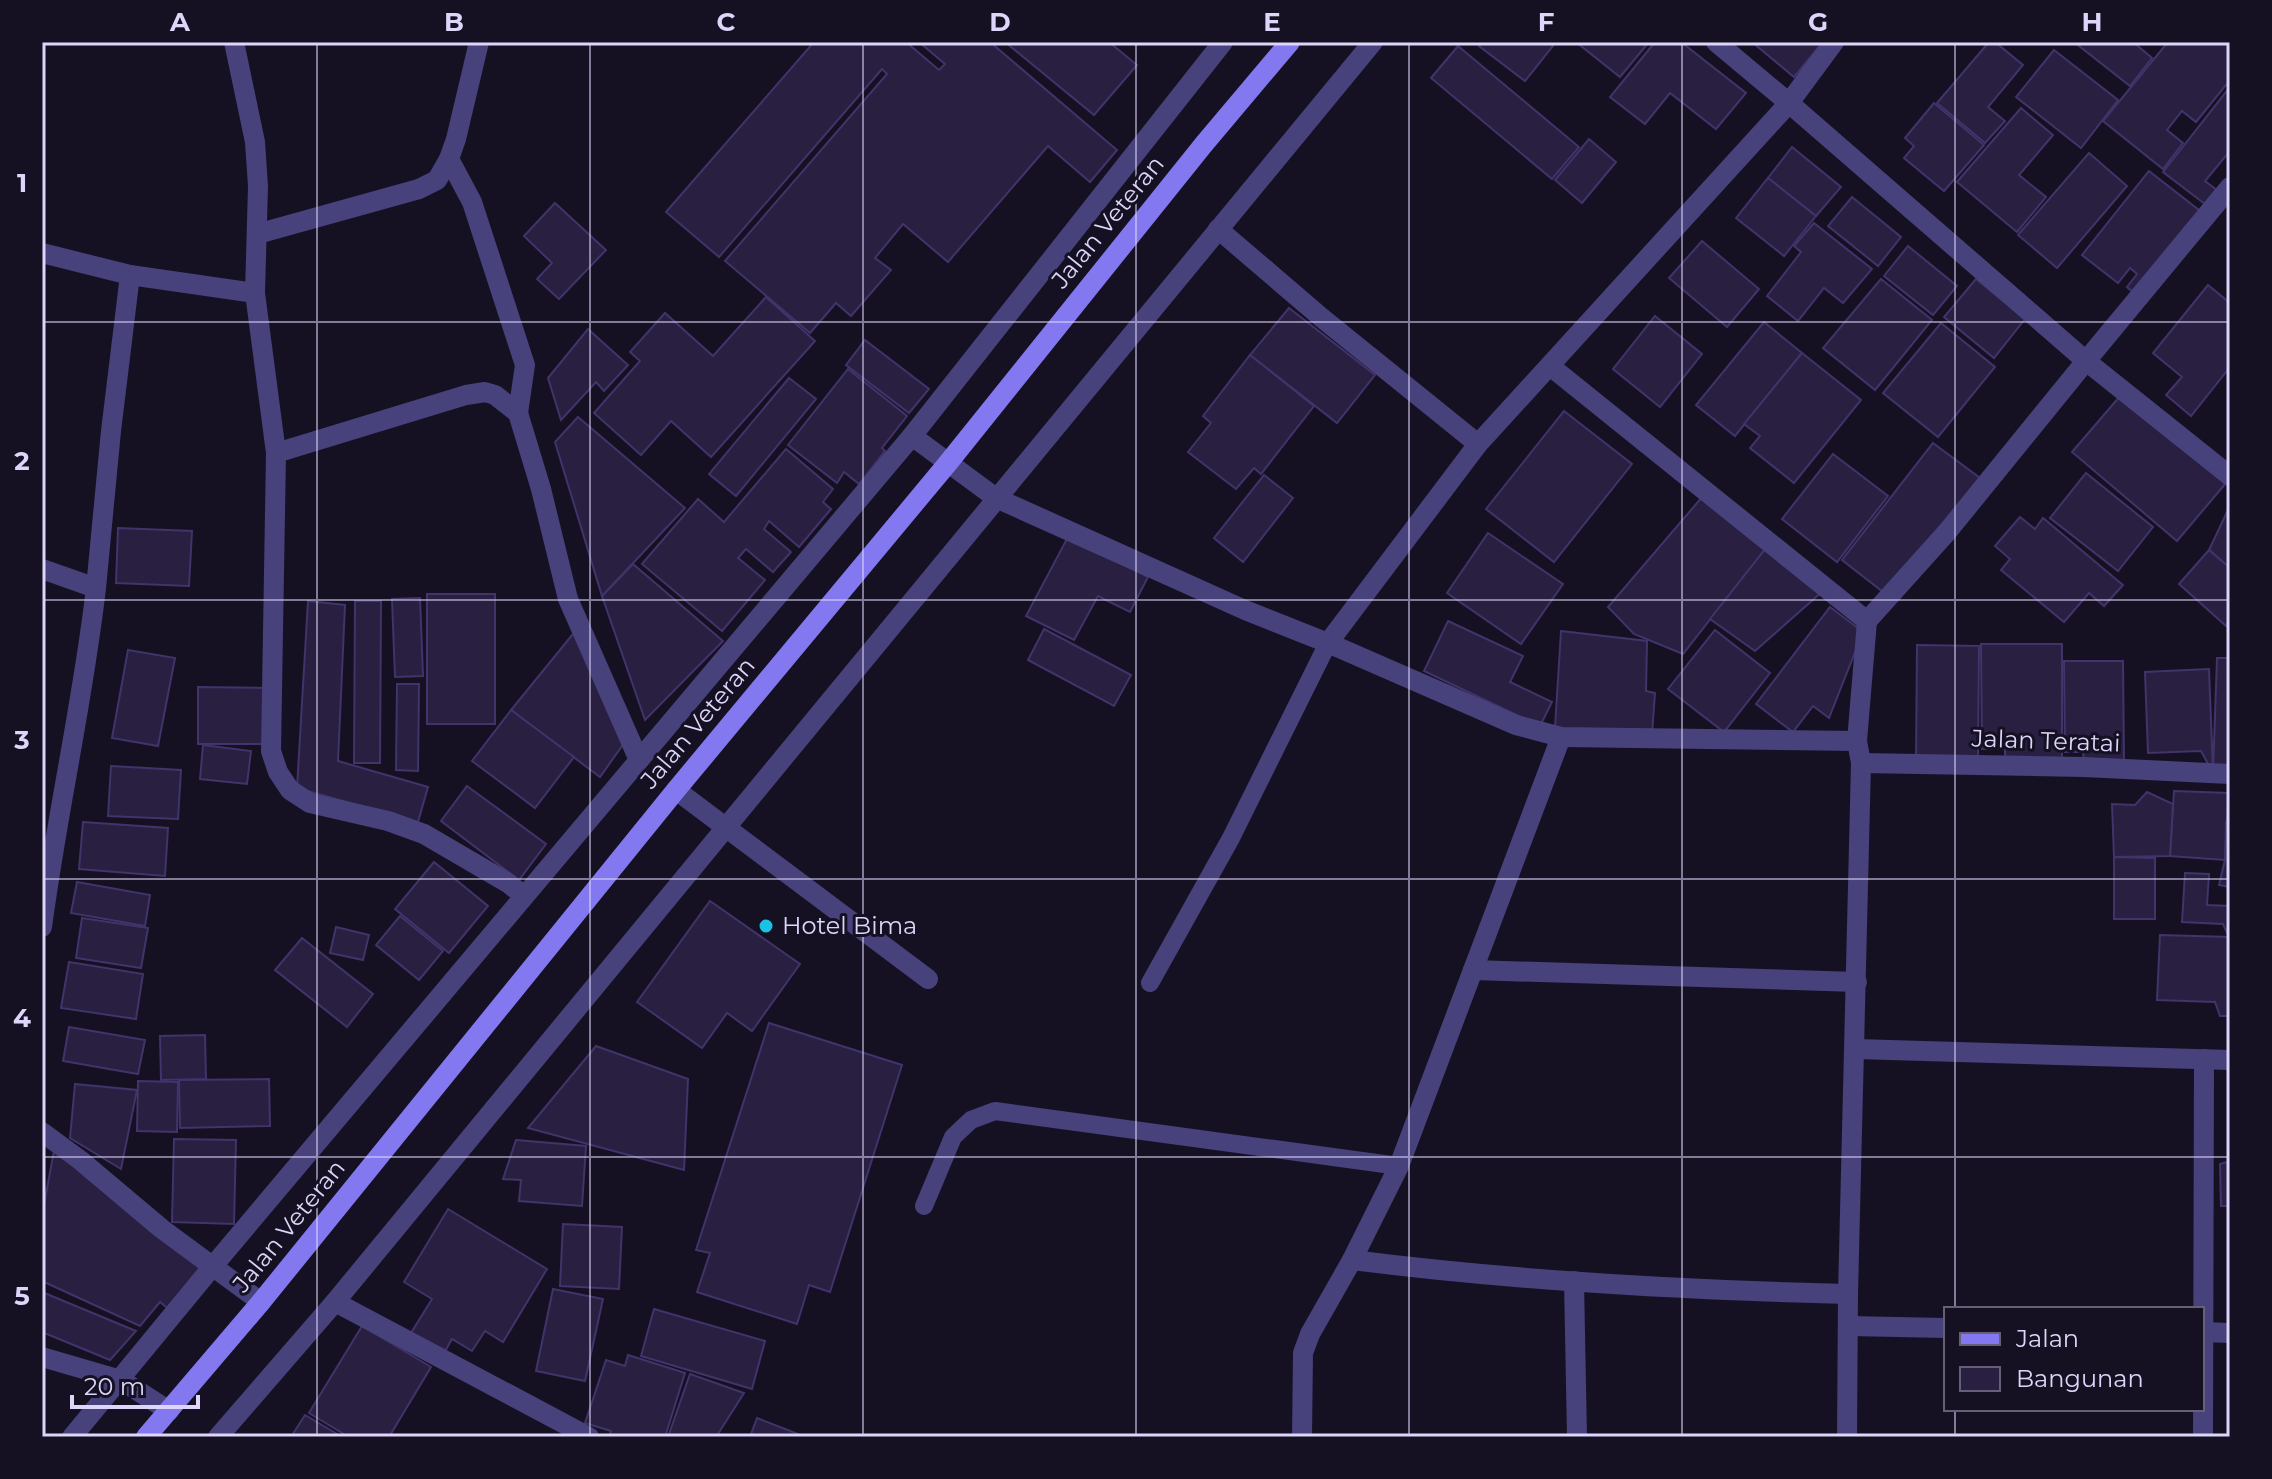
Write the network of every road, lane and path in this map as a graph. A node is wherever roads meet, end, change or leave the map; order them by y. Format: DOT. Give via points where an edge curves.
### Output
graph roads {
  1 [pos="234,42"];
  2 [pos="479,42"];
  3 [pos="1223,42"];
  4 [pos="1290,42"];
  5 [pos="1373,42"];
  6 [pos="1716,42"];
  7 [pos="1834,42"];
  8 [pos="1789,103"];
  9 [pos="449,159"];
  10 [pos="2230,187"];
  11 [pos="1218,229"];
  12 [pos="257,234"];
  13 [pos="42,253"];
  14 [pos="130,275"];
  15 [pos="255,293"];
  16 [pos="2086,361"];
  17 [pos="1550,366"];
  18 [pos="518,413"];
  19 [pos="912,436"];
  20 [pos="1478,444"];
  21 [pos="276,453"];
  22 [pos="948,463"];
  23 [pos="2230,476"];
  24 [pos="996,498"];
  25 [pos="42,569"];
  26 [pos="96,588"];
  27 [pos="1867,621"];
  28 [pos="1328,643"];
  29 [pos="1561,737"];
  30 [pos="1857,741"];
  31 [pos="638,758"];
  32 [pos="1861,763"];
  33 [pos="2230,774"];
  34 [pos="676,790"];
  35 [pos="726,827"];
  36 [pos="523,895"];
  37 [pos="42,927"];
  38 [pos="1473,970"];
  39 [pos="928,979"];
  40 [pos="1857,982"];
  41 [pos="1150,983"];
  42 [pos="1856,1049"];
  43 [pos="2204,1059"];
  44 [pos="2230,1060"];
  45 [pos="42,1132"];
  46 [pos="1399,1166"];
  47 [pos="924,1206"];
  48 [pos="1352,1260"];
  49 [pos="213,1266"];
  50 [pos="1574,1281"];
  51 [pos="1848,1294"];
  52 [pos="261,1302"];
  53 [pos="335,1302"];
  54 [pos="2203,1307"];
  55 [pos="1849,1326"];
  56 [pos="1944,1328"];
  57 [pos="2204,1332"];
  58 [pos="2230,1333"];
  59 [pos="42,1357"];
  60 [pos="121,1380"];
  61 [pos="169,1411"];
  62 [pos="2203,1411"];
  63 [pos="72,1437"];
  64 [pos="146,1437"];
  65 [pos="218,1437"];
  66 [pos="589,1437"];
  67 [pos="1302,1437"];
  68 [pos="1577,1437"];
  69 [pos="1847,1437"];
  70 [pos="2203,1437"];
  1 -- 12 [label="street" via="255,142"];
  2 -- 9 [label="street"];
  3 -- 19 [label="street"];
  4 -- 22 [label="main road, Jalan Veteran"];
  5 -- 11 [label="street"];
  6 -- 8 [label="street"];
  7 -- 8 [label="street"];
  8 -- 16 [label="street"];
  8 -- 17 [label="street"];
  9 -- 12 [label="street" via="437,180 419,189"];
  9 -- 18 [label="street" via="472,202 525,365"];
  10 -- 16 [label="street"];
  11 -- 20 [label="street"];
  11 -- 24 [label="street"];
  12 -- 15 [label="street"];
  13 -- 14 [label="street"];
  14 -- 15 [label="street"];
  14 -- 26 [label="street"];
  15 -- 21 [label="street"];
  16 -- 23 [label="street"];
  16 -- 27 [label="street"];
  17 -- 20 [label="street"];
  17 -- 27 [label="street"];
  18 -- 21 [label="street" via="495,395 466,395"];
  18 -- 31 [label="street" via="568,599"];
  19 -- 22 [label="street"];
  19 -- 31 [label="street"];
  20 -- 28 [label="street"];
  21 -- 36 [label="street" via="271,751 278,772 290,790 310,803 424,834"];
  22 -- 24 [label="street"];
  22 -- 34 [label="main road, Jalan Veteran"];
  24 -- 28 [label="street"];
  24 -- 35 [label="street"];
  25 -- 26 [label="street"];
  26 -- 37 [label="street"];
  27 -- 30 [label="street"];
  28 -- 29 [label="street" via="1516,725"];
  28 -- 41 [label="lane" via="1231,838"];
  29 -- 30 [label="street"];
  29 -- 38 [label="street"];
  30 -- 32 [label="street"];
  31 -- 36 [label="street"];
  32 -- 33 [label="street, Jalan Teratai"];
  32 -- 40 [label="street"];
  34 -- 35 [label="street"];
  34 -- 52 [label="main road, Jalan Veteran"];
  35 -- 39 [label="street"];
  35 -- 53 [label="street"];
  36 -- 49 [label="street"];
  38 -- 40 [label="street"];
  38 -- 46 [label="street"];
  40 -- 42 [label="street"];
  42 -- 43 [label="street"];
  42 -- 51 [label="street"];
  43 -- 44 [label="street"];
  43 -- 54 [label="street"];
  45 -- 49 [label="street"];
  46 -- 47 [label="lane" via="995,1111 971,1120 953,1137"];
  46 -- 48 [label="street"];
  48 -- 50 [label="street"];
  48 -- 67 [label="street" via="1303,1353"];
  49 -- 52 [label="street"];
  49 -- 60 [label="street"];
  50 -- 51 [label="street"];
  50 -- 68 [label="street"];
  51 -- 55 [label="street"];
  52 -- 61 [label="main road, Jalan Veteran"];
  53 -- 65 [label="street"];
  53 -- 66 [label="street"];
  55 -- 56 [label="street"];
  55 -- 69 [label="street"];
  57 -- 58 [label="street"];
  59 -- 60 [label="street"];
  60 -- 61 [label="street"];
  60 -- 63 [label="street"];
  61 -- 64 [label="main road, Jalan Veteran"];
  62 -- 70 [label="street"];
}
